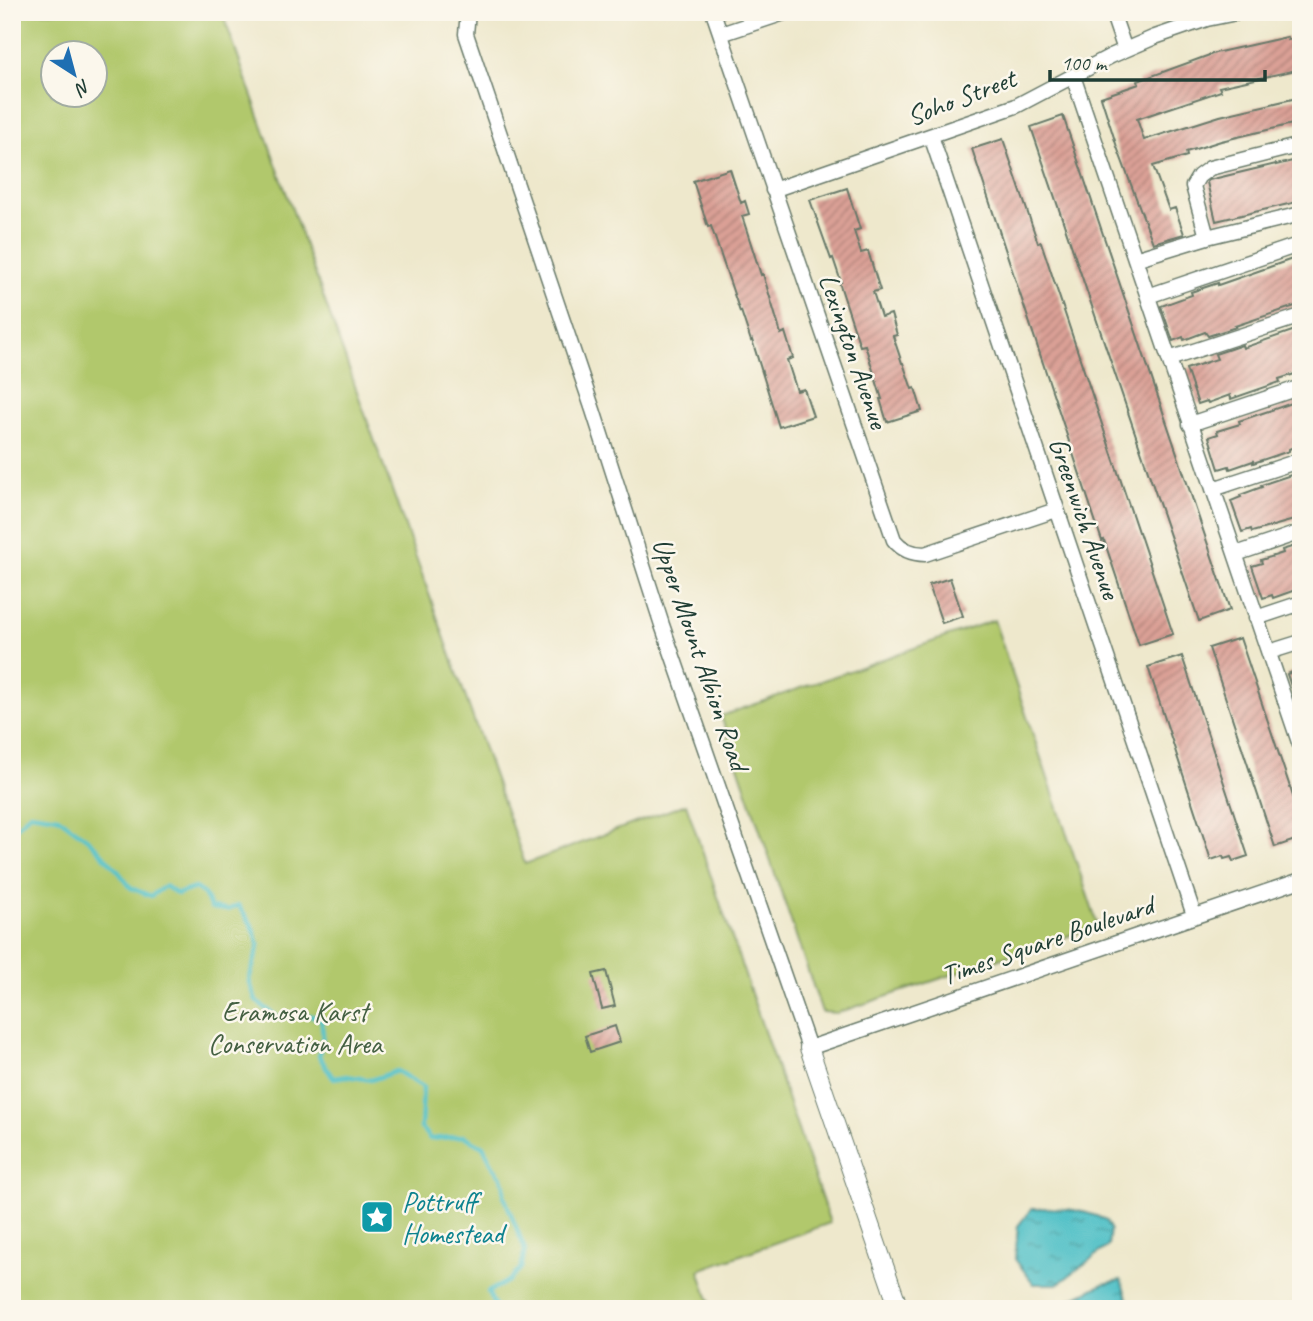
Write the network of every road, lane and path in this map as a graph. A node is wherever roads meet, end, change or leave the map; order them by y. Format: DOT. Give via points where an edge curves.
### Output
graph roads {
  1 [pos="468,12"];
  2 [pos="713,12"];
  3 [pos="787,12"];
  4 [pos="1112,12"];
  5 [pos="1241,12"];
  6 [pos="721,34"];
  7 [pos="1125,50"];
  8 [pos="1073,76"];
  9 [pos="931,136"];
  10 [pos="1301,145"];
  11 [pos="773,190"];
  12 [pos="1301,214"];
  13 [pos="1207,237"];
  14 [pos="1301,244"];
  15 [pos="1135,259"];
  16 [pos="1148,296"];
  17 [pos="1301,316"];
  18 [pos="1169,359"];
  19 [pos="1301,387"];
  20 [pos="1191,424"];
  21 [pos="1301,460"];
  22 [pos="1213,489"];
  23 [pos="1056,510"];
  24 [pos="1301,532"];
  25 [pos="1236,554"];
  26 [pos="1301,603"];
  27 [pos="1256,618"];
  28 [pos="1301,642"];
  29 [pos="1269,652"];
  30 [pos="1301,748"];
  31 [pos="1301,880"];
  32 [pos="1195,915"];
  33 [pos="810,1048"];
  34 [pos="899,1309"];
  1 -- 33 [label="street, Upper Mount Albion Road" via="466,34 662,625"];
  2 -- 6 [label="street, Lexington Avenue"];
  3 -- 6 [label="street"];
  4 -- 7 [label="street"];
  5 -- 7 [label="street, Soho Street"];
  6 -- 11 [label="street, Lexington Avenue"];
  7 -- 8 [label="street, Soho Street"];
  8 -- 9 [label="street, Soho Street" via="1016,106"];
  8 -- 15 [label="street"];
  9 -- 11 [label="street, Soho Street"];
  9 -- 23 [label="street, Greenwich Avenue"];
  10 -- 13 [label="street" via="1210,168 1199,176 1193,186"];
  11 -- 23 [label="street, Lexington Avenue" via="899,547 925,554"];
  12 -- 13 [label="street"];
  13 -- 15 [label="street"];
  14 -- 16 [label="street"];
  15 -- 16 [label="street"];
  16 -- 18 [label="street"];
  17 -- 18 [label="street"];
  18 -- 20 [label="street"];
  19 -- 20 [label="street"];
  20 -- 22 [label="street"];
  21 -- 22 [label="street"];
  22 -- 25 [label="street"];
  23 -- 32 [label="street, Greenwich Avenue"];
  24 -- 25 [label="street"];
  25 -- 27 [label="street"];
  26 -- 27 [label="street"];
  27 -- 29 [label="street"];
  28 -- 29 [label="street"];
  29 -- 30 [label="street"];
  31 -- 32 [label="street, Times Square Boulevard"];
  32 -- 33 [label="street, Times Square Boulevard"];
  33 -- 34 [label="street, Upper Mount Albion Road"];
}
